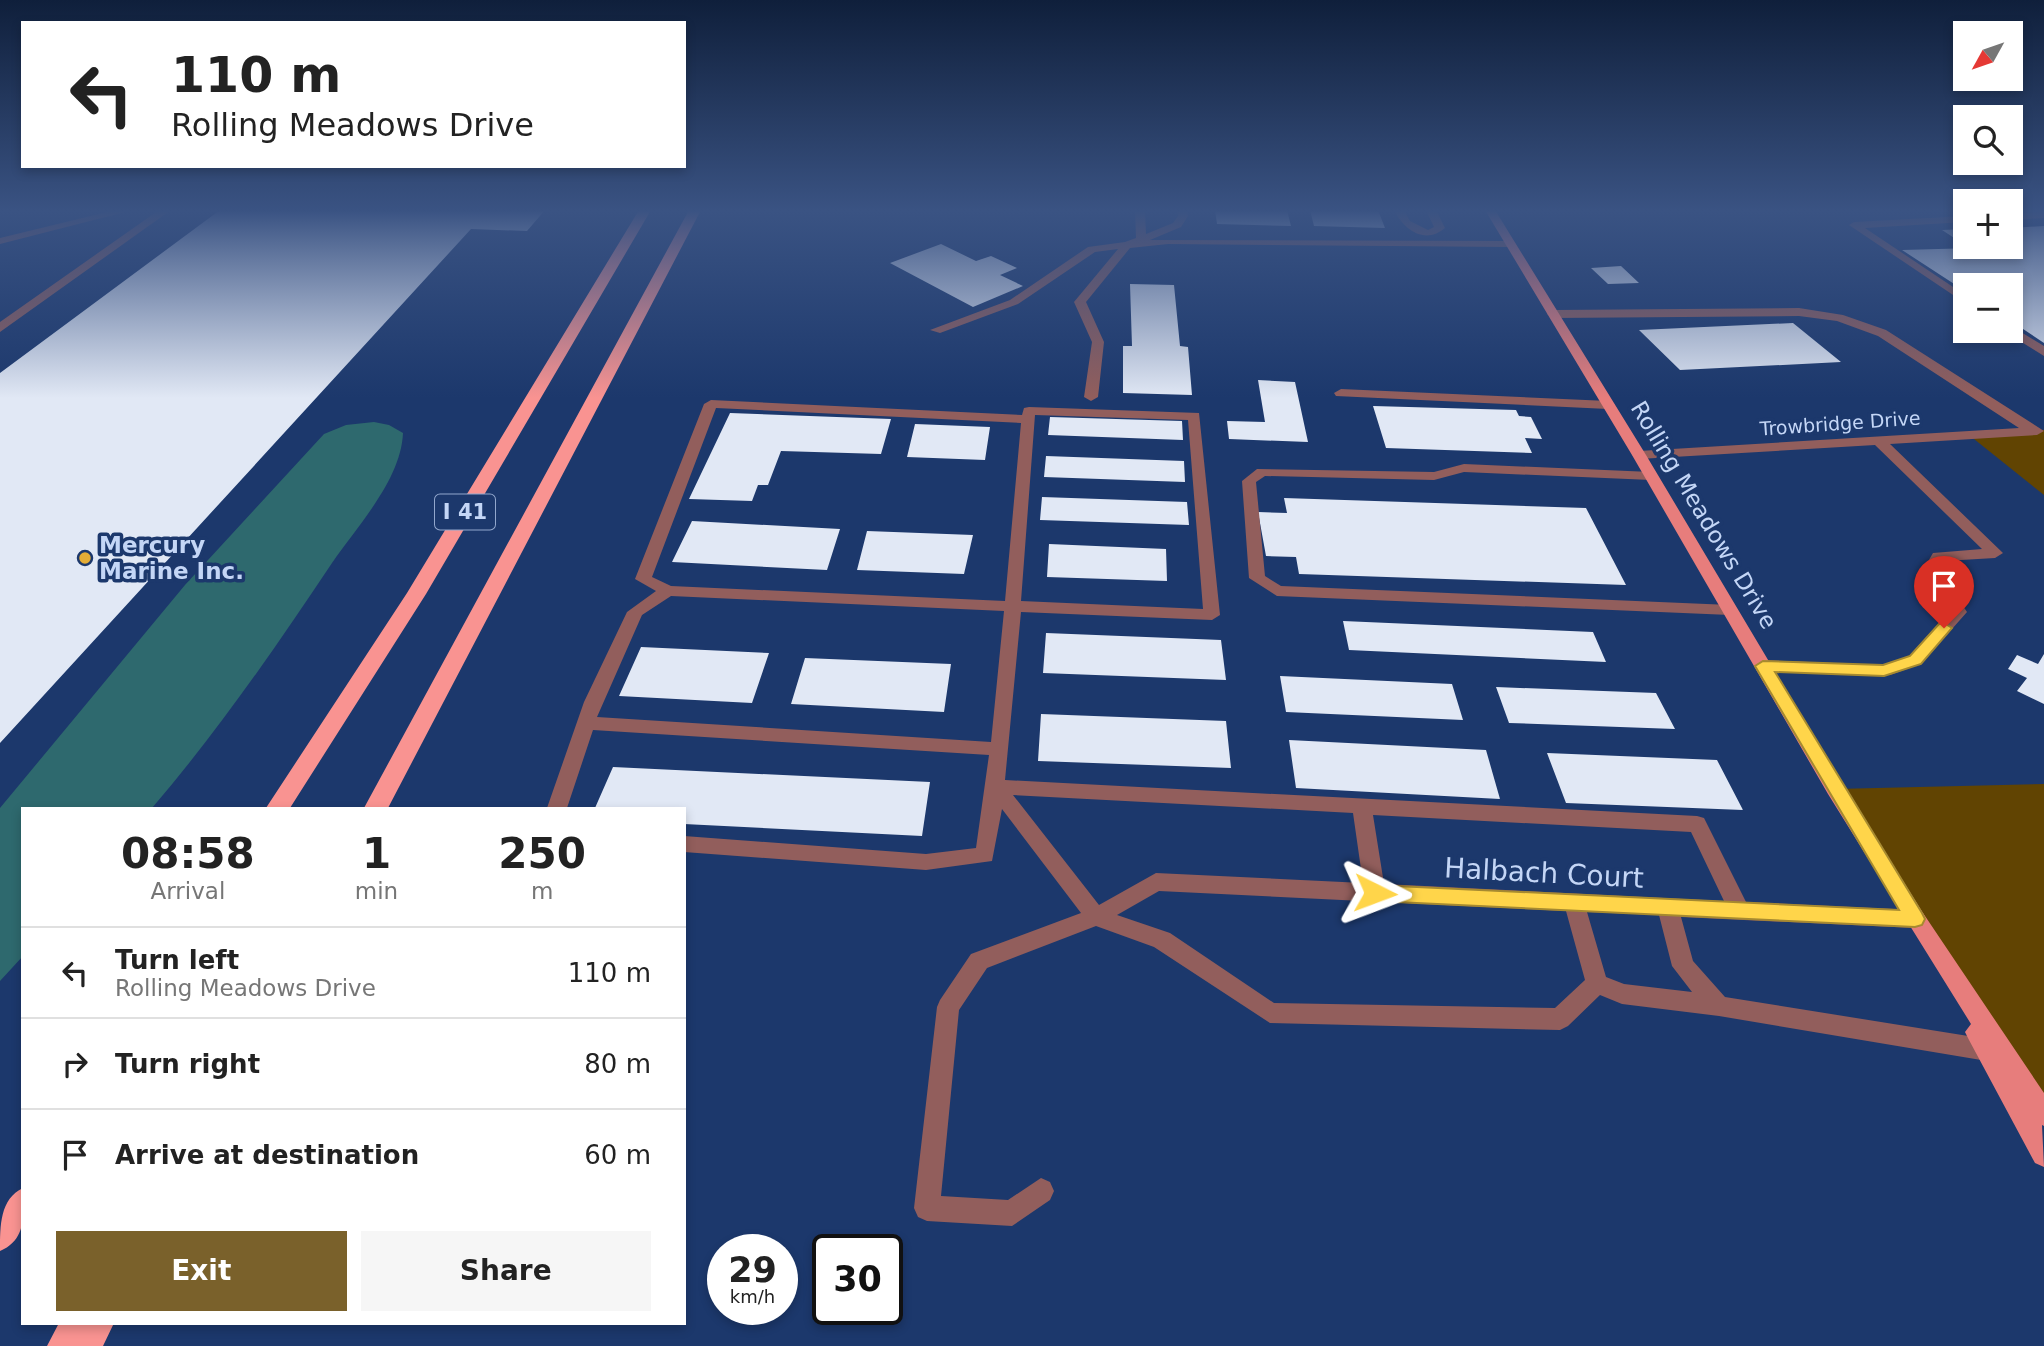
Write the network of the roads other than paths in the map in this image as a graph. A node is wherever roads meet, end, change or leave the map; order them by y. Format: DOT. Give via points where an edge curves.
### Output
graph roads {
  1 [pos="78,273"];
  2 [pos="608,273"];
  3 [pos="661,273"];
  4 [pos="1057,273"];
  5 [pos="1104,273"];
  6 [pos="1528,273"];
  7 [pos="1925,273"];
  8 [pos="1953,292"];
  9 [pos="1553,314"];
  10 [pos="0,328"];
  11 [pos="936,330"];
  12 [pos="2023,338"];
  13 [pos="2044,352"];
  14 [pos="1342,393"];
  15 [pos="1091,397"];
  16 [pos="1608,405"];
  17 [pos="1028,419"];
  18 [pos="2038,430"];
  19 [pos="1878,440"];
  20 [pos="1639,455"];
  21 [pos="1651,475"];
  22 [pos="668,591"];
  23 [pos="1012,606"];
  24 [pos="1730,610"];
  25 [pos="1763,666"];
  26 [pos="586,723"];
  27 [pos="999,749"];
  28 [pos="996,787"];
  29 [pos="1362,806"];
  30 [pos="279,807"];
  31 [pos="377,807"];
  32 [pos="557,807"];
  33 [pos="686,844"];
  34 [pos="1375,893"];
  35 [pos="1574,903"];
  36 [pos="1668,907"];
  37 [pos="1739,910"];
  38 [pos="1096,917"];
  39 [pos="1915,919"];
  40 [pos="1597,983"];
  41 [pos="1719,1006"];
  42 [pos="1987,1050"];
  43 [pos="2044,1114"];
  44 [pos="2044,1154"];
  45 [pos="1041,1191"];
  46 [pos="21,1206"];
  47 [pos="0,1235"];
  48 [pos="77,1325"];
  49 [pos="96,1325"];
  50 [pos="64,1346"];
  51 [pos="85,1346"];
  1 -- 10 [label="street"];
  2 -- 30 [label="highway, I 41" via="416,594"];
  3 -- 31 [label="highway, I 41"];
  4 -- 11 [label="street" via="1014,302"];
  5 -- 15 [label="street" via="1080,302 1098,342"];
  6 -- 9 [label="main road, Rolling Meadows Drive"];
  7 -- 8 [label="street"];
  9 -- 16 [label="main road, Rolling Meadows Drive"];
  9 -- 18 [label="street" via="1799,312 1839,318 1882,333"];
  12 -- 13 [label="street"];
  14 -- 16 [label="street"];
  16 -- 20 [label="main road, Rolling Meadows Drive"];
  17 -- 22 [label="street" via="711,404 643,579"];
  17 -- 23 [label="street"];
  17 -- 23 [label="street" via="1029,411 1194,416 1212,615"];
  18 -- 19 [label="street, Trowbridge Drive"];
  19 -- 20 [label="street, Trowbridge Drive"];
  19 -- 25 [label="street" via="1995,553 1939,556 1931,570 1959,611 1915,660 1884,671"];
  20 -- 21 [label="main road, Rolling Meadows Drive"];
  21 -- 24 [label="main road, Rolling Meadows Drive"];
  21 -- 24 [label="street" via="1464,468 1434,476 1262,472 1249,481 1257,578 1277,591"];
  22 -- 23 [label="street"];
  22 -- 26 [label="street" via="635,612"];
  23 -- 27 [label="street"];
  24 -- 25 [label="main road, Rolling Meadows Drive"];
  25 -- 39 [label="main road, Rolling Meadows Drive"];
  26 -- 27 [label="street"];
  26 -- 32 [label="street"];
  27 -- 28 [label="street"];
  28 -- 29 [label="street"];
  28 -- 33 [label="street" via="985,855 926,862"];
  28 -- 38 [label="street"];
  29 -- 34 [label="street"];
  29 -- 37 [label="street" via="1697,824"];
  34 -- 35 [label="street, Halbach Court"];
  34 -- 38 [label="street, Halbach Court" via="1156,883"];
  35 -- 36 [label="street, Halbach Court"];
  35 -- 40 [label="street"];
  36 -- 37 [label="street, Halbach Court"];
  36 -- 41 [label="street" via="1683,966"];
  37 -- 39 [label="street, Halbach Court"];
  38 -- 40 [label="street" via="1162,940 1270,1013 1560,1018"];
  38 -- 45 [label="street, Halbach Court" via="979,961 948,1007 927,1208 1012,1213"];
  39 -- 42 [label="main road, Rolling Meadows Drive"];
  39 -- 43 [label="main road, Rolling Meadows Drive"];
  40 -- 41 [label="street" via="1622,994"];
  41 -- 42 [label="street"];
  42 -- 44 [label="main road, Rolling Meadows Drive"];
  46 -- 47 [label="highway"];
  48 -- 50 [label="highway"];
  49 -- 51 [label="highway"];
}
